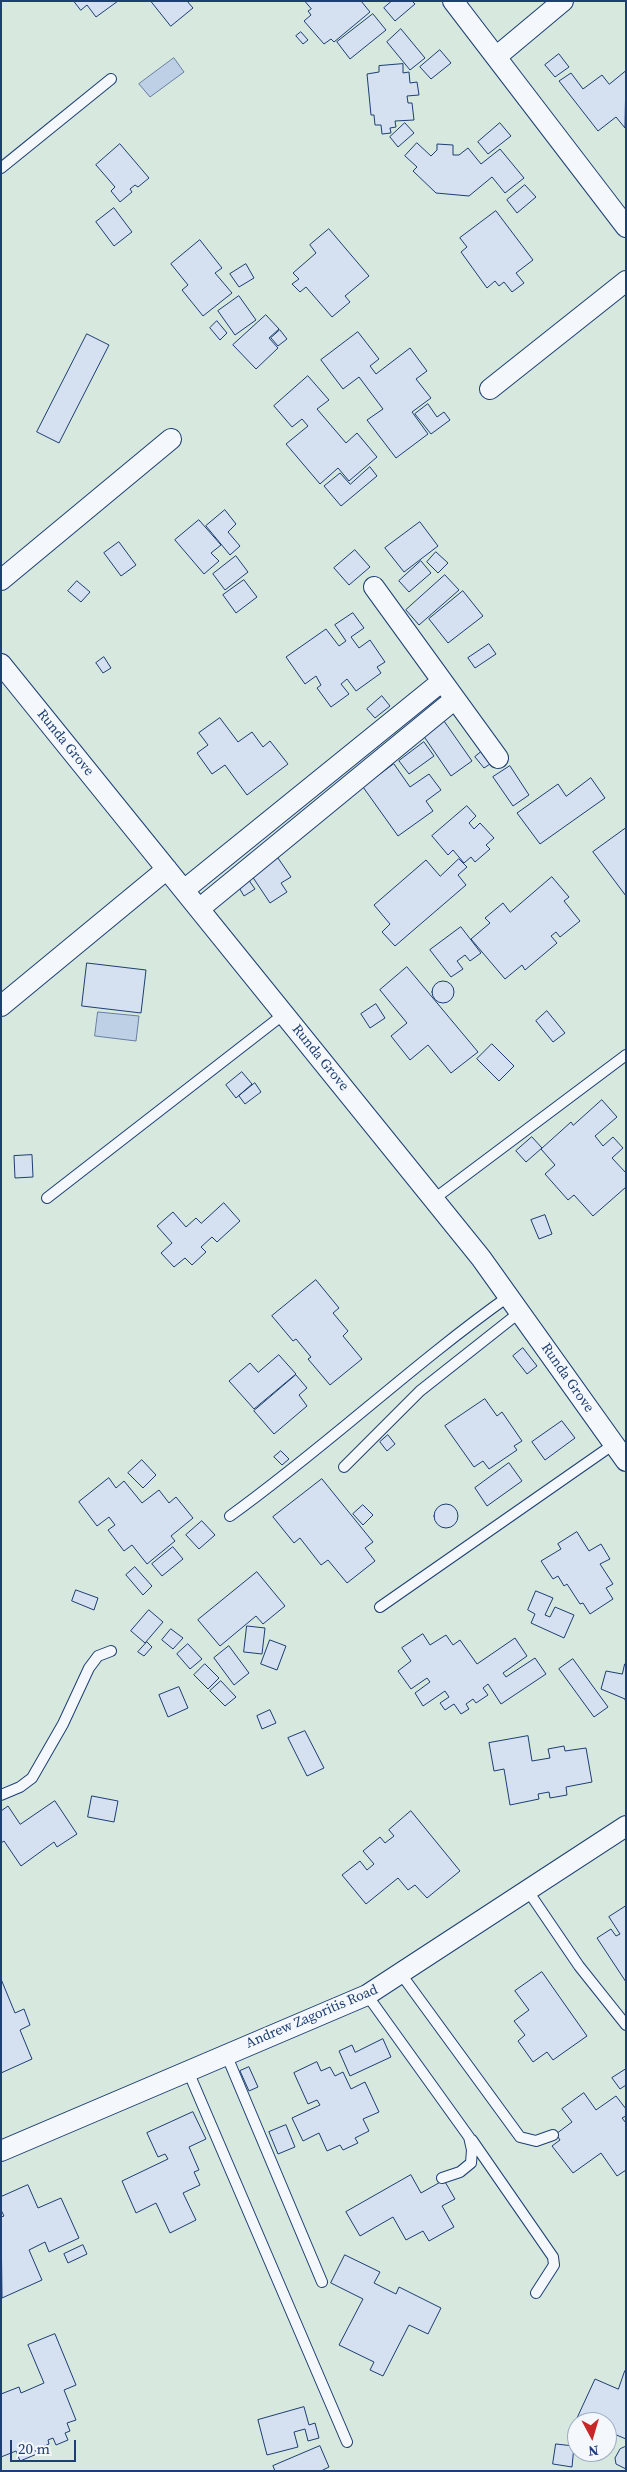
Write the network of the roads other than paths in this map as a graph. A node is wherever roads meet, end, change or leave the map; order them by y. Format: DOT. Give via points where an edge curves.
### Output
graph roads {
  1 [pos="454,1"];
  2 [pos="563,1"];
  3 [pos="496,58"];
  4 [pos="111,79"];
  5 [pos="1,168"];
  6 [pos="626,228"];
  7 [pos="626,281"];
  8 [pos="490,388"];
  9 [pos="171,439"];
  10 [pos="1,580"];
  11 [pos="374,587"];
  12 [pos="1,664"];
  13 [pos="441,682"];
  14 [pos="455,700"];
  15 [pos="498,758"];
  16 [pos="167,869"];
  17 [pos="184,890"];
  18 [pos="200,909"];
  19 [pos="1,1006"];
  20 [pos="284,1014"];
  21 [pos="626,1055"];
  22 [pos="47,1198"];
  23 [pos="434,1199"];
  24 [pos="514,1304"];
  25 [pos="620,1439"];
  26 [pos="626,1461"];
  27 [pos="344,1467"];
  28 [pos="230,1516"];
  29 [pos="380,1607"];
  30 [pos="111,1651"];
  31 [pos="1,1795"];
  32 [pos="626,1826"];
  33 [pos="528,1891"];
  34 [pos="402,1974"];
  35 [pos="368,1995"];
  36 [pos="626,2025"];
  37 [pos="226,2054"];
  38 [pos="188,2070"];
  39 [pos="553,2135"];
  40 [pos="470,2137"];
  41 [pos="1,2151"];
  42 [pos="442,2178"];
  43 [pos="322,2282"];
  44 [pos="536,2293"];
  45 [pos="347,2442"];
  1 -- 3 [label="street"];
  2 -- 3 [label="street"];
  3 -- 6 [label="street"];
  4 -- 5 [label="lane"];
  7 -- 8 [label="street"];
  9 -- 10 [label="street"];
  11 -- 13 [label="street"];
  12 -- 16 [label="street, Runda Grove"];
  13 -- 14 [label="street"];
  13 -- 17 [label="street"];
  14 -- 15 [label="street"];
  14 -- 18 [label="street"];
  16 -- 17 [label="street, Runda Grove"];
  16 -- 19 [label="street"];
  17 -- 18 [label="street, Runda Grove"];
  18 -- 20 [label="street, Runda Grove"];
  20 -- 22 [label="lane"];
  20 -- 23 [label="street, Runda Grove"];
  21 -- 23 [label="lane"];
  23 -- 24 [label="street, Runda Grove"];
  24 -- 25 [label="street, Runda Grove"];
  24 -- 27 [label="lane"];
  24 -- 28 [label="lane" via="399,1381 286,1476"];
  25 -- 26 [label="street, Runda Grove"];
  25 -- 29 [label="lane"];
  30 -- 31 [label="lane" via="98,1656 89,1668 63,1724 32,1778"];
  32 -- 33 [label="street, Andrew Zagoritis Road"];
  33 -- 34 [label="street, Andrew Zagoritis Road"];
  33 -- 36 [label="lane" via="579,1966"];
  34 -- 35 [label="street, Andrew Zagoritis Road"];
  34 -- 39 [label="lane" via="520,2137 536,2141"];
  35 -- 37 [label="street, Andrew Zagoritis Road"];
  35 -- 40 [label="lane"];
  37 -- 38 [label="street, Andrew Zagoritis Road"];
  37 -- 43 [label="lane"];
  38 -- 41 [label="street, Andrew Zagoritis Road"];
  38 -- 45 [label="lane"];
  40 -- 42 [label="lane" via="471,2163 460,2172"];
  40 -- 44 [label="lane" via="553,2256 554,2265"];
}
